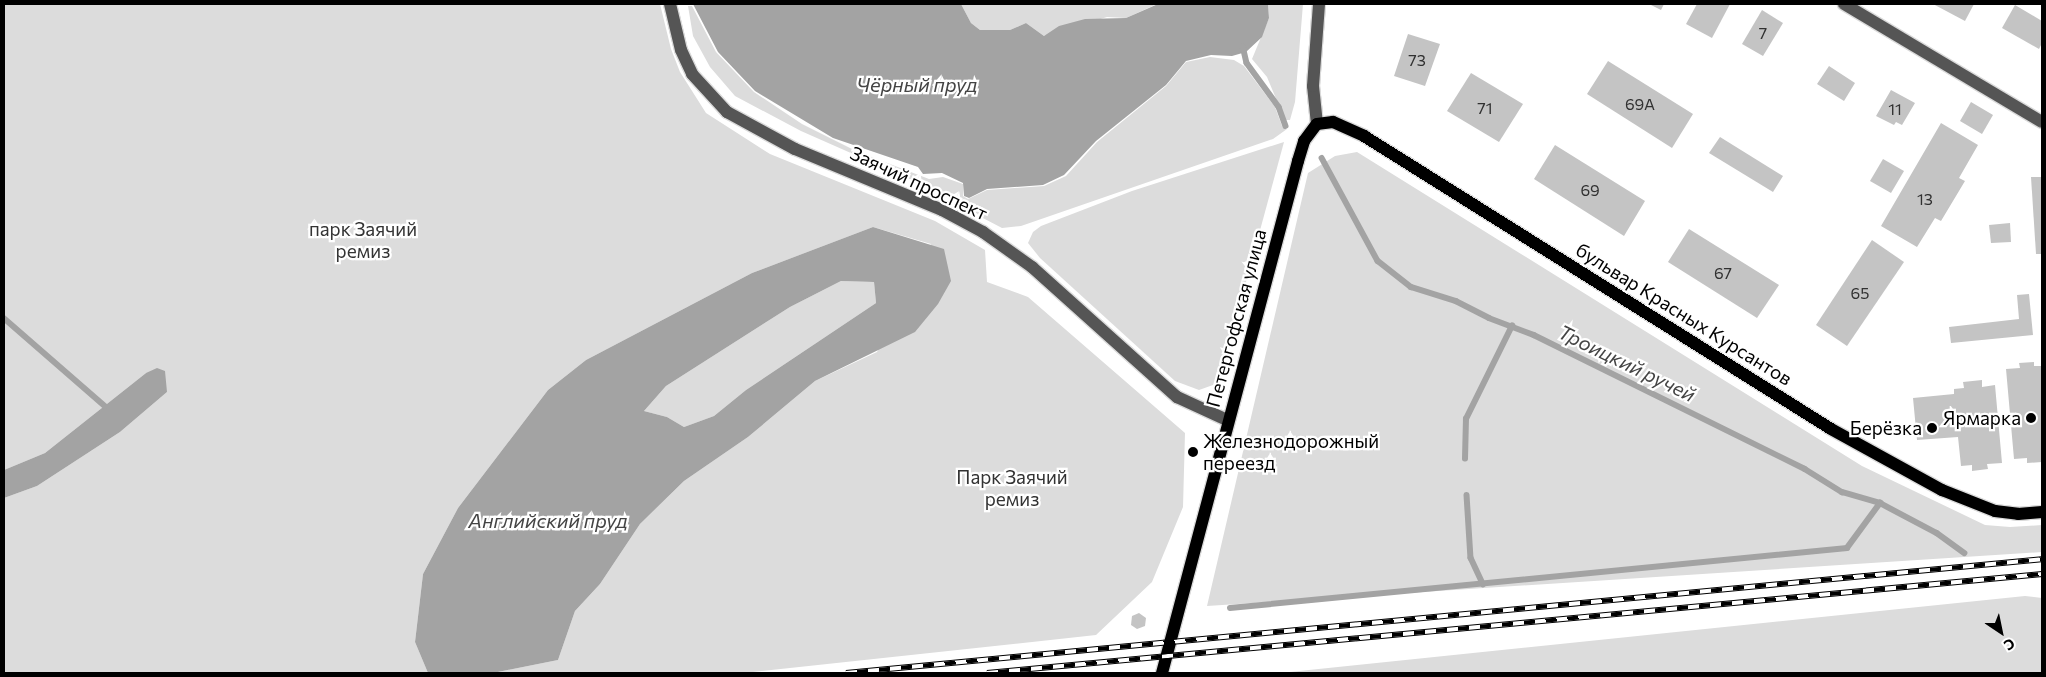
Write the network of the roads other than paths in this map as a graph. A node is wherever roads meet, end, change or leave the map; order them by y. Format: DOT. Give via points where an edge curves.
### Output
graph roads {
  1 [pos="670,4"];
  2 [pos="1319,4"];
  3 [pos="1844,4"];
  4 [pos="2042,122"];
  5 [pos="1317,124"];
  6 [pos="1227,420"];
  7 [pos="2042,512"];
  8 [pos="1162,673"];
  1 -- 6 [label="street, Заячий проспект" via="677,38 689,68 708,95 727,112 795,149 942,210 983,232 1032,267 1177,397"];
  2 -- 5 [label="street" via="1313,86"];
  3 -- 4 [label="street"];
  5 -- 6 [label="main road, Петергофская улица" via="1310,130 1302,148"];
  5 -- 7 [label="main road, бульвар Красных Курсантов" via="1333,122 1364,136 1831,429 1942,490 1995,511 2018,514"];
  6 -- 8 [label="main road, Петергофская улица"];
}
